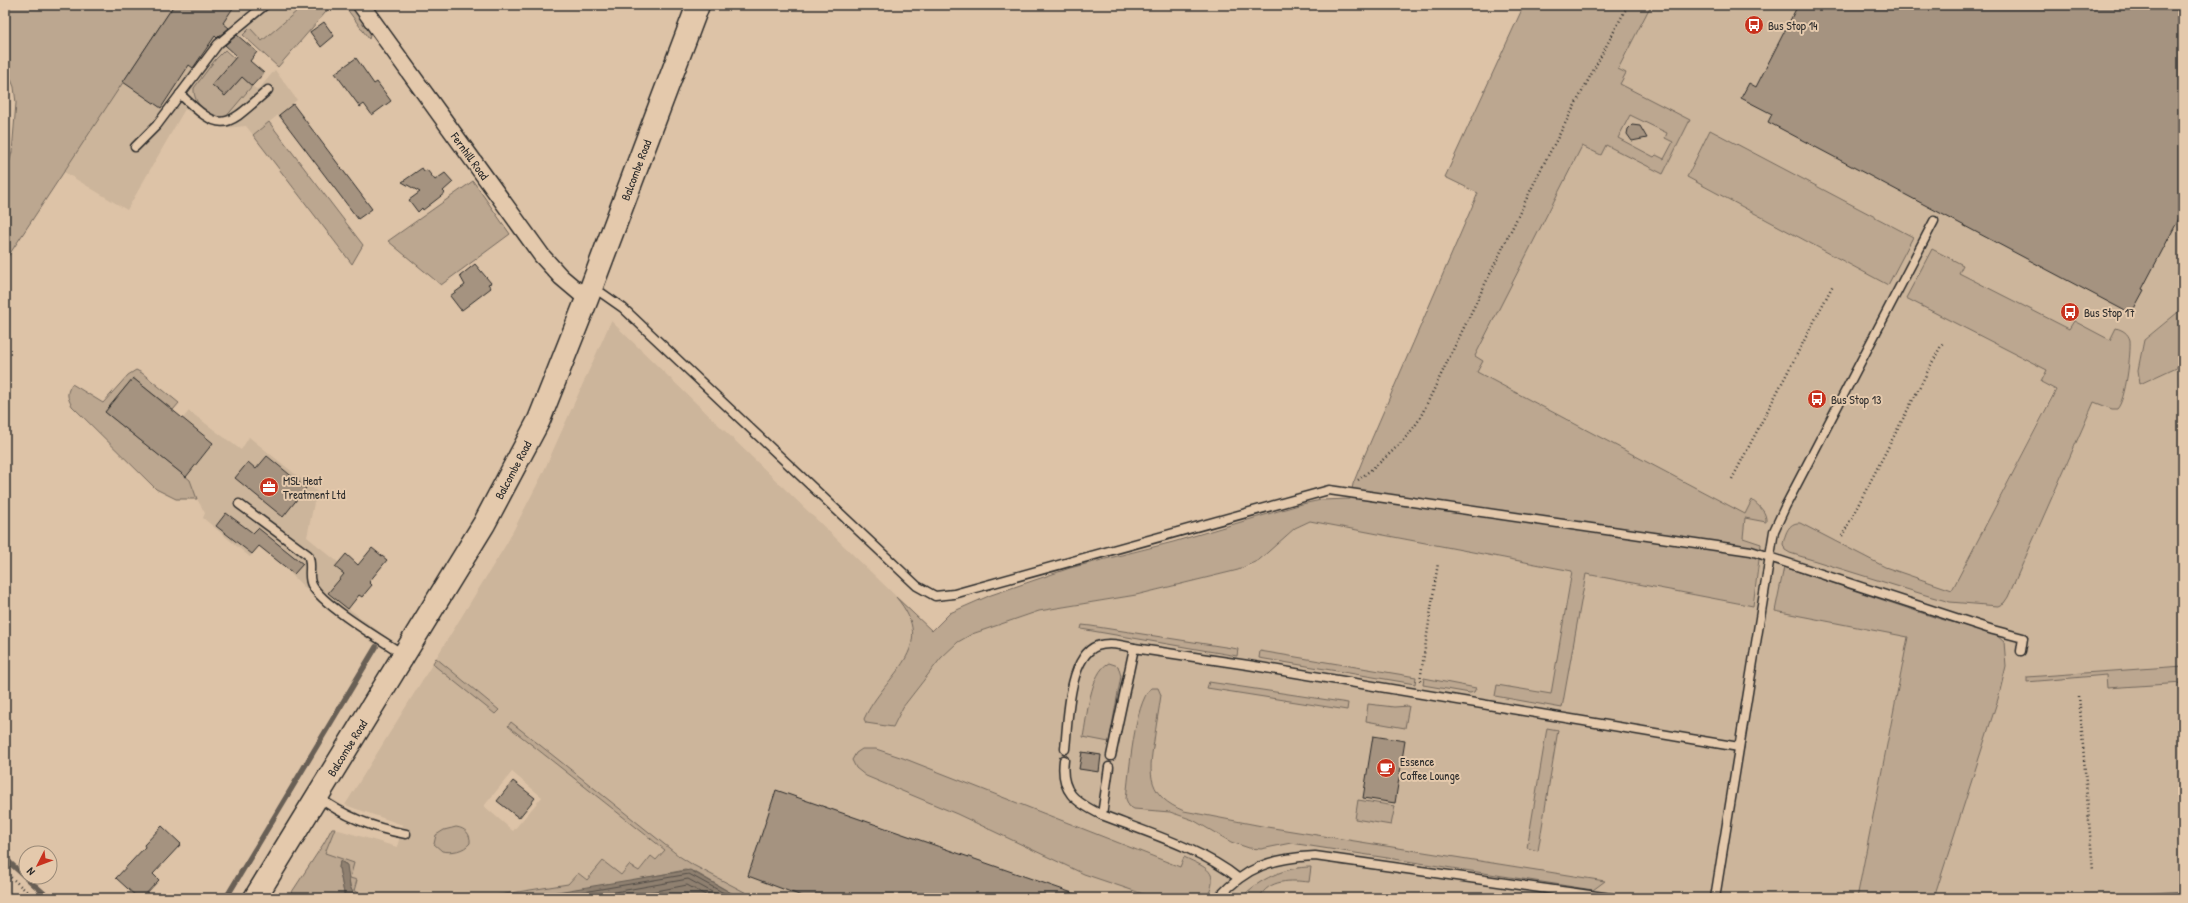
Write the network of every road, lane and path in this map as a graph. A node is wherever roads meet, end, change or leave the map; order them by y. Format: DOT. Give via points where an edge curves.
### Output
graph roads {
  1 [pos="264,5"];
  2 [pos="361,5"];
  3 [pos="698,5"];
  4 [pos="1628,5"];
  5 [pos="268,90"];
  6 [pos="180,94"];
  7 [pos="135,146"];
  8 [pos="1934,221"];
  9 [pos="1833,285"];
  10 [pos="589,292"];
  11 [pos="1943,342"];
  12 [pos="1732,479"];
  13 [pos="1353,484"];
  14 [pos="239,504"];
  15 [pos="1842,536"];
  16 [pos="1769,556"];
  17 [pos="1438,563"];
  18 [pos="1134,648"];
  19 [pos="2021,651"];
  20 [pos="404,655"];
  21 [pos="1418,694"];
  22 [pos="2079,696"];
  23 [pos="1739,747"];
  24 [pos="1065,749"];
  25 [pos="1111,756"];
  26 [pos="1064,760"];
  27 [pos="1109,767"];
  28 [pos="317,797"];
  29 [pos="1102,815"];
  30 [pos="406,834"];
  31 [pos="2093,871"];
  32 [pos="5,872"];
  33 [pos="1238,878"];
  34 [pos="34,898"];
  35 [pos="255,898"];
  36 [pos="1218,898"];
  37 [pos="1611,898"];
  38 [pos="1715,898"];
  1 -- 6 [label="lane" via="224,37"];
  2 -- 10 [label="street, Fernhill Road" via="542,256 560,277"];
  3 -- 10 [label="main road, Balcombe Road"];
  4 -- 13 [label="path" via="1540,172 1419,420 1382,461"];
  5 -- 6 [label="lane" via="237,117 222,123 202,115"];
  6 -- 7 [label="lane" via="157,125"];
  8 -- 16 [label="lane" via="1785,507 1774,531"];
  9 -- 12 [label="path"];
  10 -- 16 [label="lane" via="623,308 917,586 936,596 954,594 1329,490"];
  10 -- 20 [label="main road, Balcombe Road" via="539,420 484,524"];
  11 -- 15 [label="path"];
  14 -- 20 [label="lane" via="308,555 310,580 319,594"];
  16 -- 19 [label="lane" via="2023,638"];
  16 -- 23 [label="lane"];
  17 -- 21 [label="path"];
  18 -- 21 [label="lane"];
  18 -- 24 [label="lane" via="1115,644 1102,645 1091,650 1081,662 1074,682"];
  18 -- 25 [label="lane"];
  20 -- 28 [label="main road, Balcombe Road"];
  21 -- 23 [label="lane"];
  22 -- 31 [label="path"];
  23 -- 38 [label="lane"];
  26 -- 29 [label="lane" via="1063,778 1067,790 1078,801"];
  27 -- 29 [label="lane"];
  28 -- 30 [label="lane" via="360,822"];
  28 -- 35 [label="main road, Balcombe Road"];
  29 -- 33 [label="lane" via="1203,856"];
  32 -- 34 [label="path"];
  33 -- 36 [label="lane"];
  33 -- 37 [label="lane" via="1250,870 1276,860 1315,856"];
}
